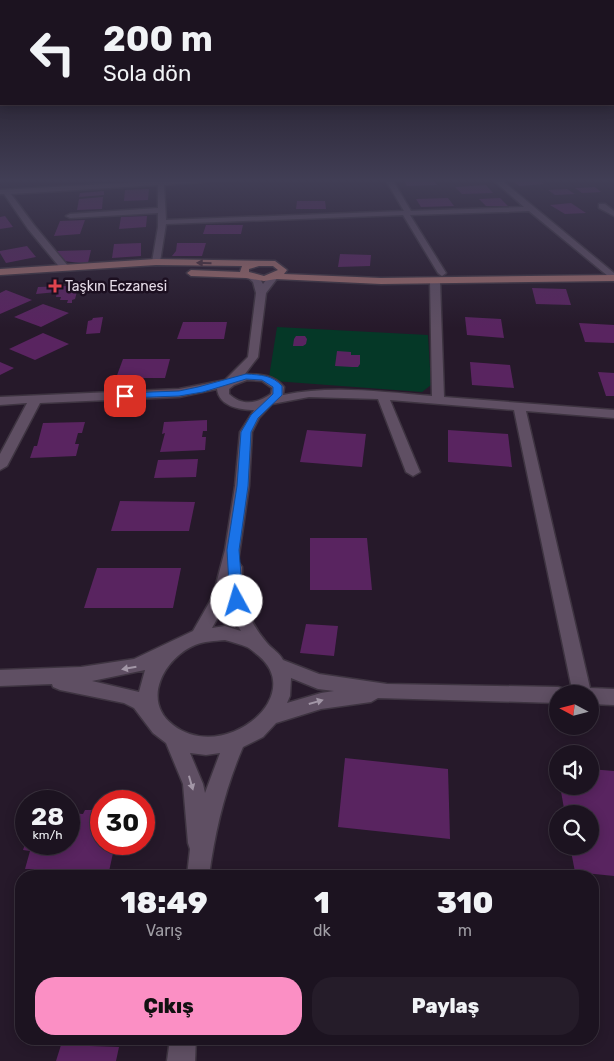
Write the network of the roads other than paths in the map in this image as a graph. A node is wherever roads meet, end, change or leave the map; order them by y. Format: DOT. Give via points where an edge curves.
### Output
graph roads {
  1 [pos="32,229"];
  2 [pos="161,229"];
  3 [pos="415,229"];
  4 [pos="555,229"];
  5 [pos="156,262"];
  6 [pos="253,264"];
  7 [pos="65,268"];
  8 [pos="282,268"];
  9 [pos="0,272"];
  10 [pos="148,273"];
  11 [pos="180,273"];
  12 [pos="613,275"];
  13 [pos="249,276"];
  14 [pos="274,276"];
  15 [pos="439,277"];
  16 [pos="0,280"];
  17 [pos="261,293"];
  18 [pos="253,357"];
  19 [pos="230,382"];
  20 [pos="272,382"];
  21 [pos="179,393"];
  22 [pos="309,393"];
  23 [pos="382,396"];
  24 [pos="35,400"];
  25 [pos="438,400"];
  26 [pos="0,401"];
  27 [pos="229,402"];
  28 [pos="268,402"];
  29 [pos="519,407"];
  30 [pos="614,414"];
  31 [pos="246,432"];
  32 [pos="0,466"];
  33 [pos="413,472"];
  34 [pos="233,550"];
  35 [pos="199,636"];
  36 [pos="260,644"];
  37 [pos="173,648"];
  38 [pos="279,666"];
  39 [pos="36,677"];
  40 [pos="0,678"];
  41 [pos="580,685"];
  42 [pos="387,692"];
  43 [pos="549,695"];
  44 [pos="599,696"];
  45 [pos="614,697"];
  46 [pos="151,713"];
  47 [pos="270,717"];
  48 [pos="173,737"];
  49 [pos="235,742"];
  50 [pos="199,866"];
  51 [pos="183,1045"];
  52 [pos="182,1061"];
  1 -- 7 [label="street"];
  2 -- 5 [label="street"];
  3 -- 15 [label="street"];
  4 -- 12 [label="street"];
  6 -- 5 [label="main road, one-way"];
  5 -- 7 [label="main road"];
  6 -- 8 [label="main road" via="270,263"];
  6 -- 13 [label="main road" via="244,270"];
  7 -- 9 [label="main road"];
  8 -- 14 [label="main road" via="282,272"];
  8 -- 15 [label="main road"];
  10 -- 16 [label="main road"];
  11 -- 13 [label="main road"];
  12 -- 15 [label="main road"];
  13 -- 14 [label="main road"];
  13 -- 17 [label="street" via="257,282"];
  14 -- 15 [label="main road" via="381,281"];
  14 -- 17 [label="street"];
  15 -- 25 [label="street"];
  17 -- 18 [label="street"];
  18 -- 19 [label="street"];
  18 -- 20 [label="street"];
  19 -- 20 [label="street" via="246,377"];
  19 -- 21 [label="street"];
  19 -- 27 [label="street" via="222,391"];
  20 -- 22 [label="street"];
  20 -- 28 [label="street" via="279,391"];
  21 -- 24 [label="street"];
  21 -- 27 [label="street"];
  22 -- 23 [label="street"];
  22 -- 28 [label="street"];
  23 -- 25 [label="street"];
  23 -- 33 [label="street"];
  24 -- 26 [label="street"];
  24 -- 32 [label="street"];
  25 -- 29 [label="street"];
  27 -- 28 [label="street" via="243,406"];
  27 -- 31 [label="street"];
  28 -- 31 [label="street"];
  29 -- 30 [label="street"];
  29 -- 41 [label="street"];
  31 -- 34 [label="street"];
  34 -- 35 [label="street" via="221,596"];
  34 -- 36 [label="street" via="239,615"];
  35 -- 36 [label="street" via="225,633 243,636"];
  35 -- 37 [label="street"];
  36 -- 38 [label="street"];
  37 -- 39 [label="street, one-way" via="137,666 81,675"];
  37 -- 46 [label="street" via="158,663 149,680 147,699"];
  38 -- 42 [label="street" via="318,681"];
  38 -- 47 [label="street" via="281,696"];
  39 -- 40 [label="street"];
  39 -- 46 [label="street" via="127,696 141,702"];
  42 -- 43 [label="street"];
  47 -- 42 [label="street, one-way" via="320,701"];
  44 -- 45 [label="street"];
  46 -- 48 [label="street" via="163,731"];
  47 -- 49 [label="street" via="251,734"];
  48 -- 49 [label="street" via="198,746"];
  48 -- 50 [label="street, one-way" via="193,784"];
  49 -- 50 [label="street" via="222,771"];
  51 -- 52 [label="street"];
}
